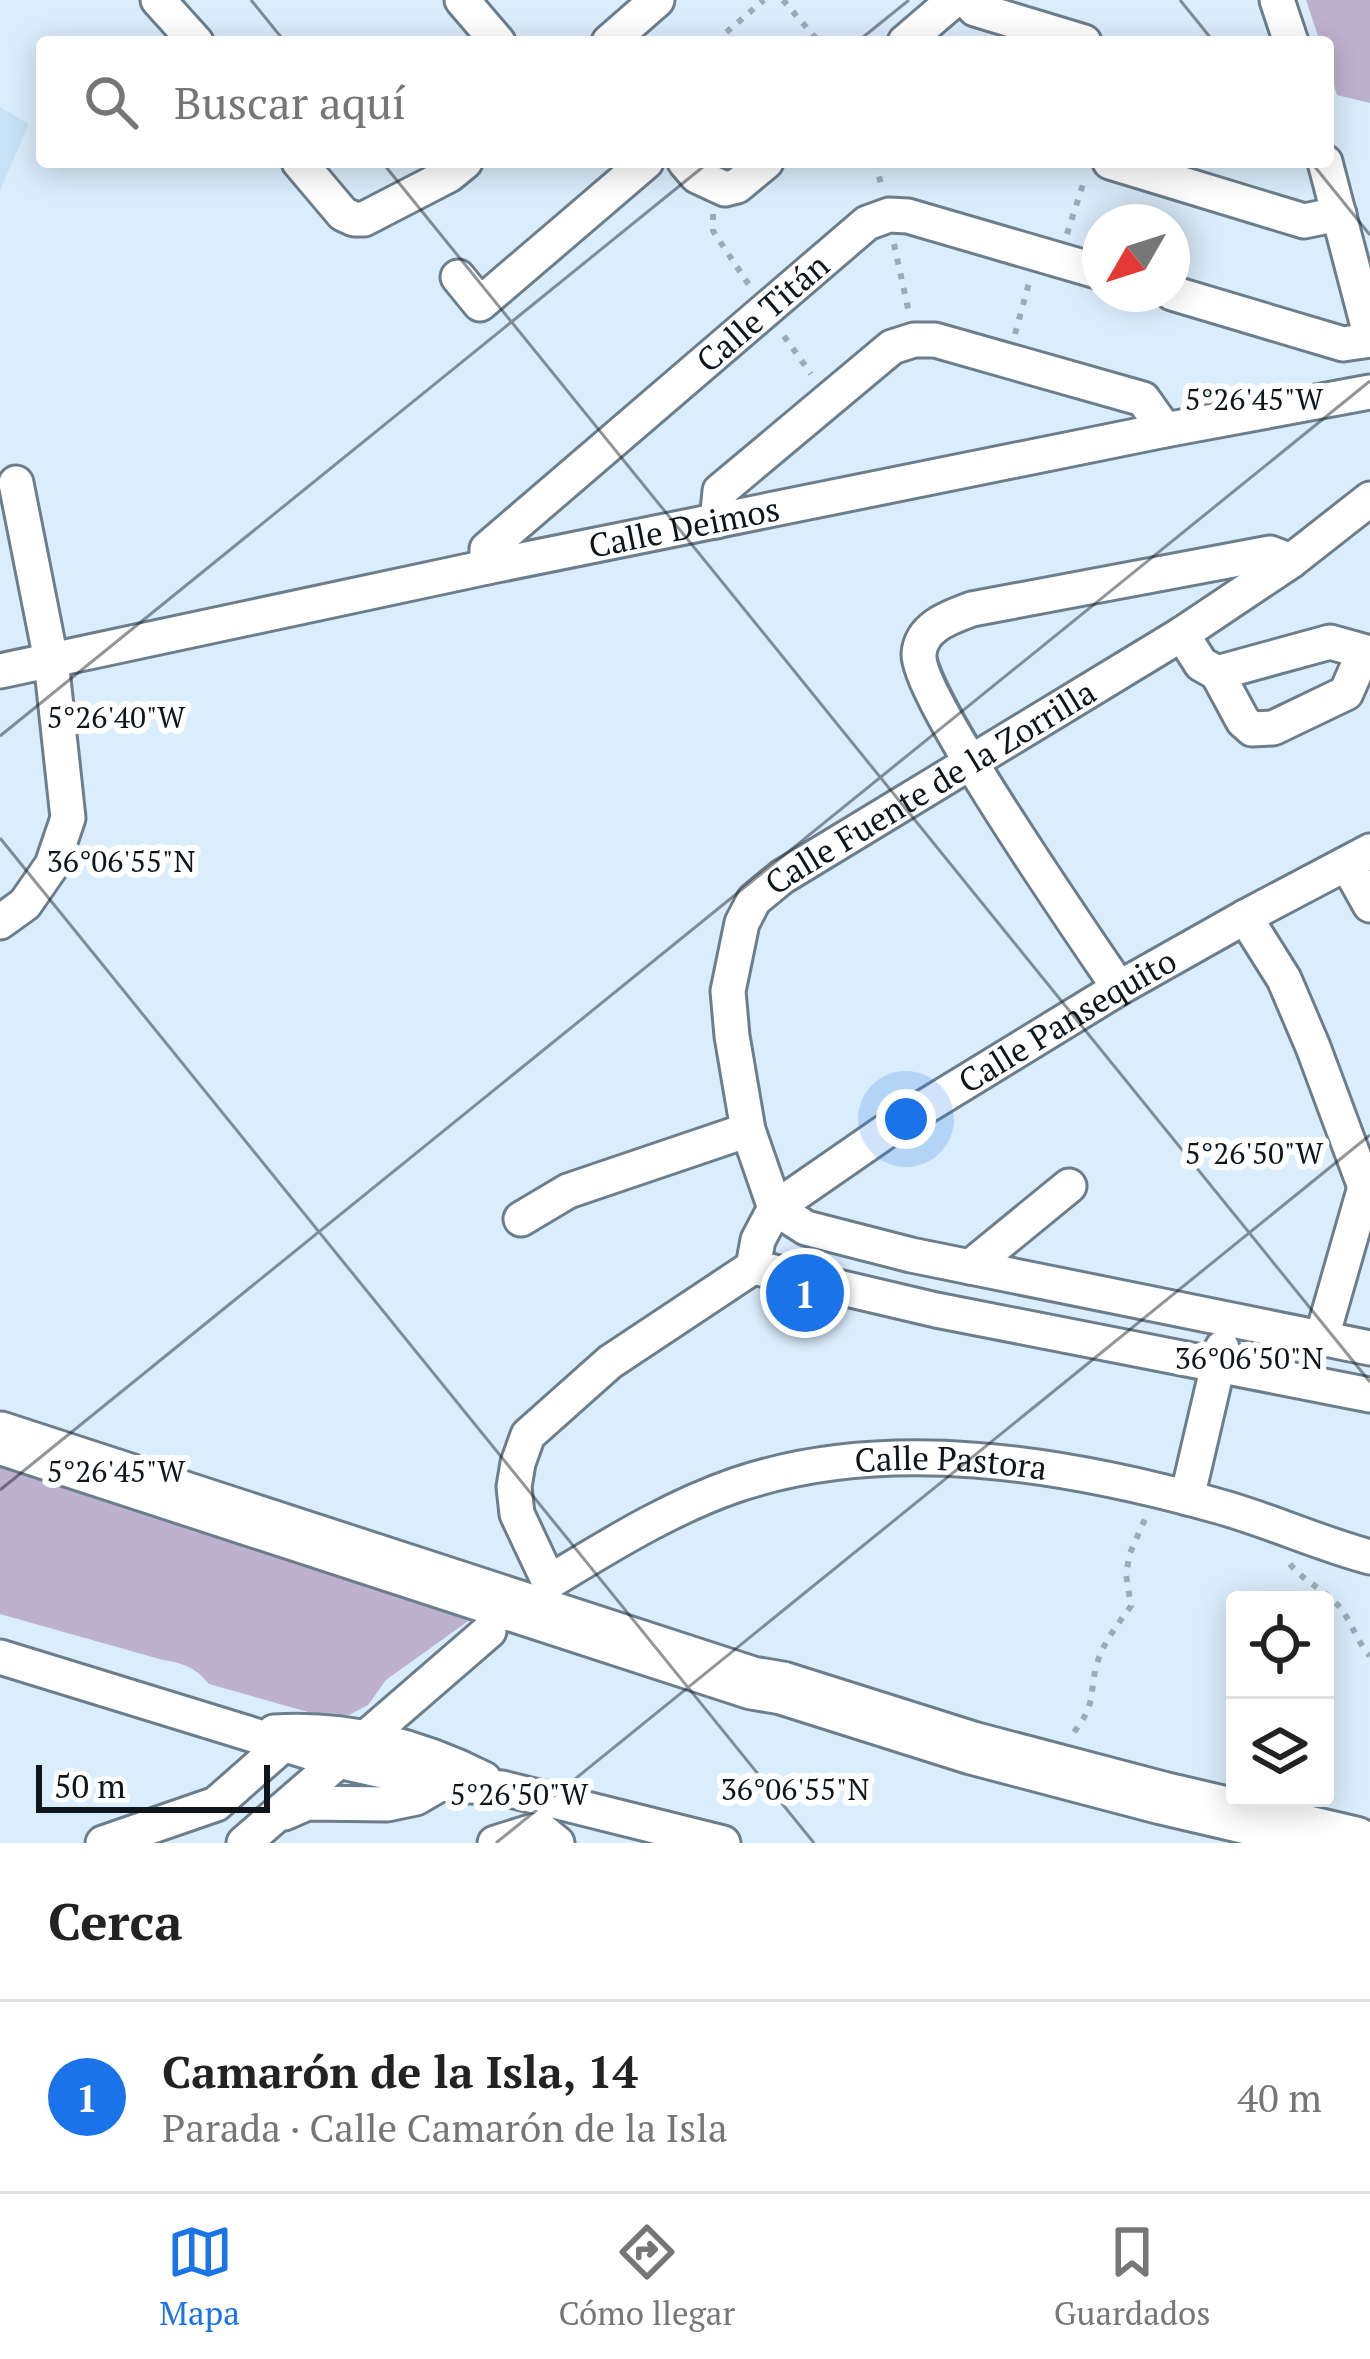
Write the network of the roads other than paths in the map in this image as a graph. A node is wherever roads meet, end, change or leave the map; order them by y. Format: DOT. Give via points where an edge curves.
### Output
graph roads {
  1 [pos="158,0"];
  2 [pos="462,0"];
  3 [pos="657,0"];
  4 [pos="954,0"];
  5 [pos="968,0"];
  6 [pos="1277,0"];
  7 [pos="191,36"];
  8 [pos="493,36"];
  9 [pos="616,36"];
  10 [pos="912,36"];
  11 [pos="1064,36"];
  12 [pos="1289,36"];
  13 [pos="303,168"];
  14 [pos="458,168"];
  15 [pos="639,168"];
  16 [pos="690,168"];
  17 [pos="1130,168"];
  18 [pos="1327,168"];
  19 [pos="746,172"];
  20 [pos="1339,214"];
  21 [pos="1082,267"];
  22 [pos="458,277"];
  23 [pos="1190,298"];
  24 [pos="1370,337"];
  25 [pos="1370,392"];
  26 [pos="1166,430"];
  27 [pos="16,483"];
  28 [pos="1370,499"];
  29 [pos="717,521"];
  30 [pos="1292,561"];
  31 [pos="487,567"];
  32 [pos="1182,634"];
  33 [pos="1367,652"];
  34 [pos="51,660"];
  35 [pos="0,671"];
  36 [pos="1217,673"];
  37 [pos="972,762"];
  38 [pos="1358,858"];
  39 [pos="1370,905"];
  40 [pos="1245,917"];
  41 [pos="0,922"];
  42 [pos="1118,988"];
  43 [pos="748,1130"];
  44 [pos="1367,1185"];
  45 [pos="1069,1186"];
  46 [pos="776,1208"];
  47 [pos="521,1220"];
  48 [pos="970,1267"];
  49 [pos="753,1268"];
  50 [pos="1228,1319"];
  51 [pos="1322,1337"];
  52 [pos="1370,1348"];
  53 [pos="1218,1366"];
  54 [pos="1370,1395"];
  55 [pos="0,1438"];
  56 [pos="1186,1498"];
  57 [pos="1370,1557"];
  58 [pos="489,1631"];
  59 [pos="0,1657"];
  60 [pos="430,1682"];
  61 [pos="752,1683"];
  62 [pos="248,1734"];
  63 [pos="365,1738"];
  64 [pos="283,1745"];
  65 [pos="338,1761"];
  66 [pos="443,1772"];
  67 [pos="502,1788"];
  68 [pos="589,1810"];
  69 [pos="272,1819"];
  70 [pos="103,1843"];
  71 [pos="244,1843"];
  72 [pos="495,1843"];
  73 [pos="556,1843"];
  74 [pos="576,1843"];
  75 [pos="723,1843"];
  76 [pos="1216,1843"];
  77 [pos="1354,1843"];
  1 -- 7 [label="street"];
  2 -- 8 [label="street"];
  3 -- 9 [label="street"];
  4 -- 10 [label="street"];
  5 -- 11 [label="street"];
  6 -- 12 [label="street"];
  13 -- 14 [label="street" via="354,219"];
  15 -- 22 [label="street" via="480,304"];
  16 -- 19 [label="street" via="697,176"];
  17 -- 20 [label="street" via="1304,221"];
  18 -- 20 [label="street"];
  20 -- 24 [label="street"];
  21 -- 31 [label="street, Calle Titán" via="908,215 867,223 488,549"];
  23 -- 24 [label="street" via="1343,344"];
  25 -- 26 [label="street, Calle Deimos"];
  26 -- 29 [label="street, Calle Deimos"];
  26 -- 29 [label="street" via="1143,399 914,340 892,347 720,491"];
  27 -- 34 [label="street"];
  28 -- 30 [label="street, Calle Fuente de la Zorrilla"];
  29 -- 31 [label="street, Calle Deimos"];
  30 -- 32 [label="street, Calle Fuente de la Zorrilla"];
  30 -- 37 [label="street" via="1270,553 949,618 927,632 920,668"];
  31 -- 34 [label="street, Calle Deimos"];
  32 -- 36 [label="street"];
  32 -- 37 [label="street, Calle Fuente de la Zorrilla"];
  33 -- 36 [label="street" via="1330,641"];
  33 -- 36 [label="street" via="1346,693 1273,728 1252,729"];
  34 -- 35 [label="street, Calle Deimos"];
  34 -- 41 [label="street" via="68,818 52,866 26,904"];
  37 -- 42 [label="street"];
  37 -- 43 [label="street, Calle Fuente de la Zorrilla" via="754,899 728,991"];
  38 -- 39 [label="street"];
  38 -- 40 [label="street, Calle Pansequito"];
  40 -- 42 [label="street, Calle Pansequito"];
  40 -- 44 [label="street" via="1284,979"];
  42 -- 46 [label="street, Calle Pansequito"];
  43 -- 46 [label="street, Calle Fuente de la Zorrilla"];
  43 -- 47 [label="street" via="568,1191"];
  44 -- 51 [label="street"];
  45 -- 48 [label="street"];
  46 -- 48 [label="street" via="806,1228"];
  46 -- 49 [label="street"];
  48 -- 50 [label="street"];
  49 -- 53 [label="street"];
  49 -- 56 [label="street, Calle Pastora" via="610,1362 528,1435 514,1487 517,1514 549,1582 689,1503 779,1472 844,1461 1002,1462"];
  50 -- 51 [label="street"];
  50 -- 53 [label="street"];
  51 -- 52 [label="street"];
  53 -- 54 [label="street"];
  53 -- 56 [label="street"];
  55 -- 61 [label="highway"];
  56 -- 57 [label="street, Calle Pastora"];
  58 -- 60 [label="street"];
  59 -- 62 [label="street"];
  60 -- 63 [label="street"];
  60 -- 66 [label="street" via="423,1720"];
  61 -- 76 [label="highway" via="774,1699"];
  61 -- 77 [label="highway" via="972,1748"];
  62 -- 63 [label="street"];
  62 -- 64 [label="street"];
  63 -- 65 [label="street"];
  63 -- 66 [label="street" via="412,1749"];
  64 -- 65 [label="street"];
  64 -- 70 [label="street" via="216,1804"];
  65 -- 66 [label="street"];
  65 -- 69 [label="street"];
  66 -- 67 [label="street"];
  66 -- 69 [label="street" via="416,1798 307,1803"];
  67 -- 68 [label="street"];
  67 -- 72 [label="street"];
  68 -- 74 [label="street"];
  68 -- 75 [label="street"];
  69 -- 71 [label="street"];
  72 -- 73 [label="street" via="540,1828"];
}
